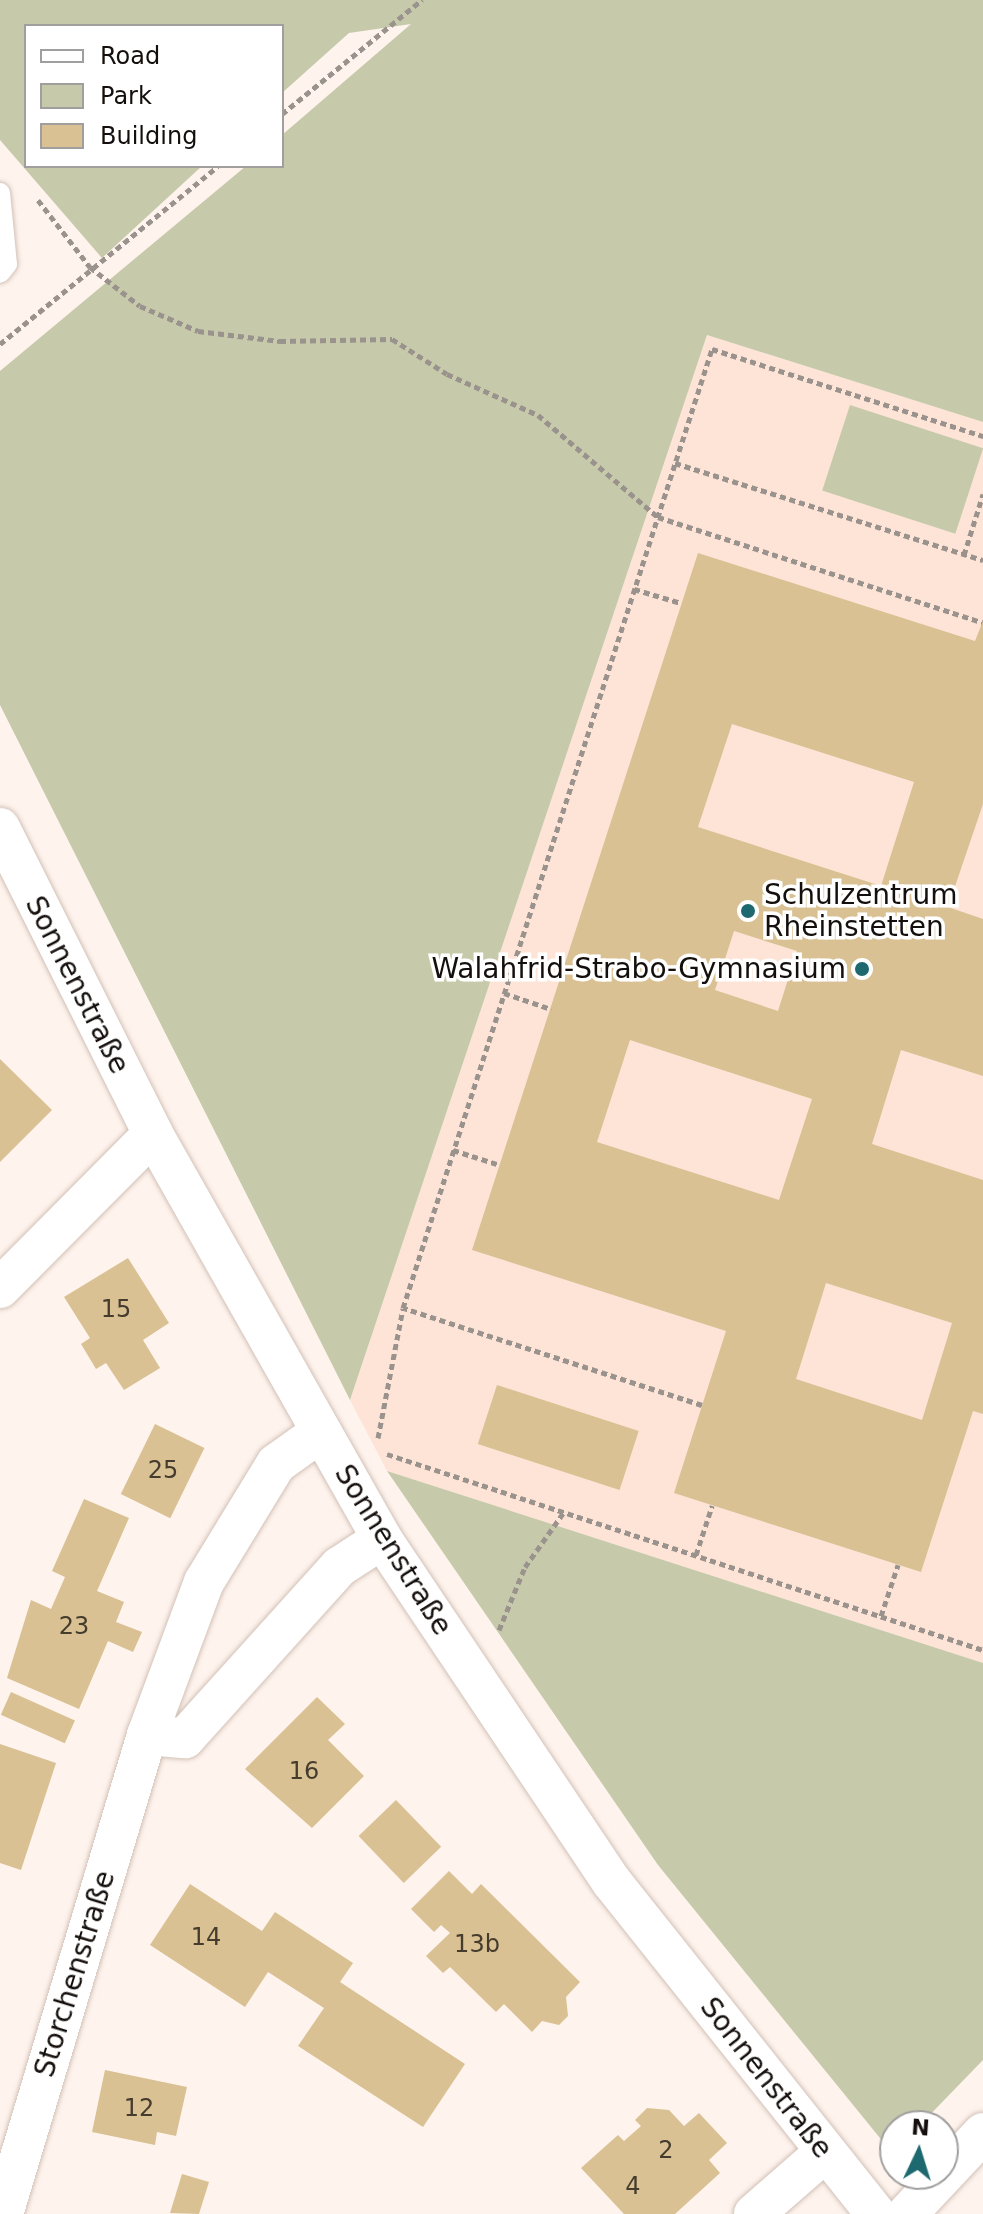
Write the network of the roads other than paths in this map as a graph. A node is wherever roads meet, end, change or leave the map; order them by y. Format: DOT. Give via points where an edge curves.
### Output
graph roads {
  1 [pos="0,193"];
  2 [pos="0,273"];
  3 [pos="0,828"];
  4 [pos="153,1134"];
  5 [pos="0,1288"];
  6 [pos="318,1434"];
  7 [pos="382,1539"];
  8 [pos="147,1735"];
  9 [pos="983,2133"];
  10 [pos="824,2153"];
  11 [pos="3,2214"];
  12 [pos="754,2214"];
  13 [pos="876,2214"];
  14 [pos="907,2214"];
  1 -- 2 [label="lane" via="7,264"];
  3 -- 4 [label="street, Sonnenstraße"];
  4 -- 5 [label="street"];
  4 -- 6 [label="street, Sonnenstraße"];
  6 -- 7 [label="street, Sonnenstraße"];
  6 -- 8 [label="street, Storchenstraße" via="276,1464 204,1582"];
  7 -- 8 [label="street" via="339,1567 185,1738"];
  7 -- 10 [label="street, Sonnenstraße" via="611,1881"];
  8 -- 11 [label="street, Storchenstraße"];
  9 -- 14 [label="street"];
  10 -- 12 [label="street"];
  10 -- 13 [label="street, Sonnenstraße"];
}
